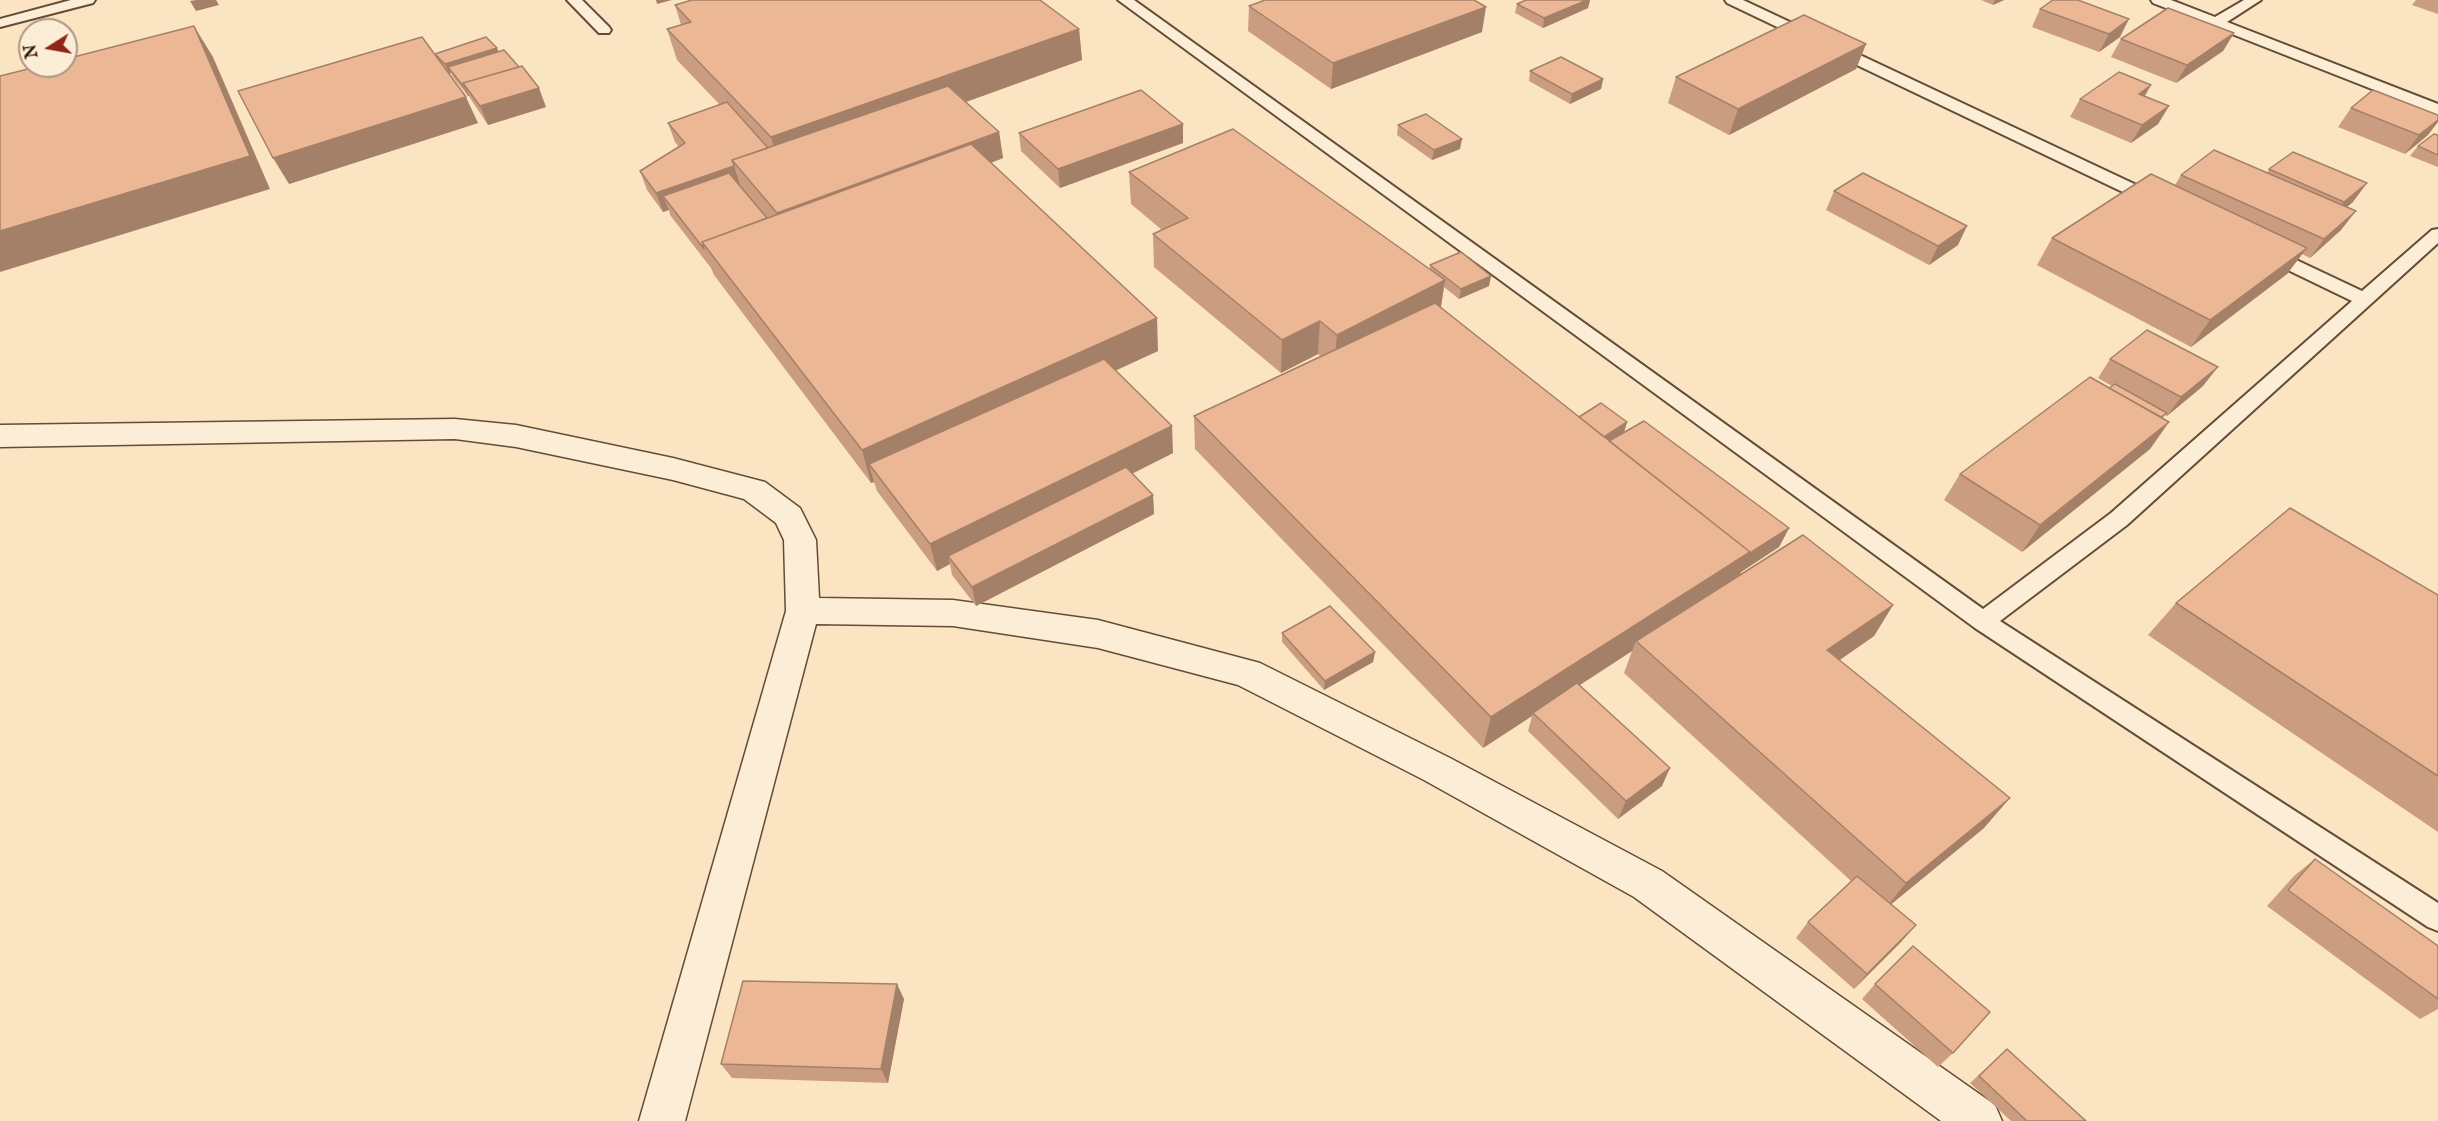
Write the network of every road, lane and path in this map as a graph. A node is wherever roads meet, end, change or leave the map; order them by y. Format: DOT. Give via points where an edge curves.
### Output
graph roads {
  1 [pos="88,0"];
  2 [pos="574,0"];
  3 [pos="1125,0"];
  4 [pos="1732,0"];
  5 [pos="2158,0"];
  6 [pos="2254,0"];
  7 [pos="0,23"];
  8 [pos="2215,23"];
  9 [pos="604,30"];
  10 [pos="2438,110"];
  11 [pos="2170,208"];
  12 [pos="2438,234"];
  13 [pos="2256,248"];
  14 [pos="2363,299"];
  15 [pos="0,436"];
  16 [pos="803,611"];
  17 [pos="1983,622"];
  18 [pos="2438,918"];
  19 [pos="662,1121"];
  20 [pos="1979,1121"];
  1 -- 7 [label="lane"];
  2 -- 9 [label="lane"];
  3 -- 17 [label="lane"];
  4 -- 11 [label="lane"];
  5 -- 8 [label="lane"];
  6 -- 8 [label="lane"];
  8 -- 10 [label="lane"];
  12 -- 14 [label="lane"];
  13 -- 14 [label="lane"];
  14 -- 17 [label="lane" via="2119,519"];
  15 -- 16 [label="street" via="455,429 516,436 673,469 754,490 789,516 800,540"];
  16 -- 19 [label="street"];
  16 -- 20 [label="street" via="964,615 1098,634 1247,673 1437,769 1648,884"];
  17 -- 18 [label="lane"];
}
